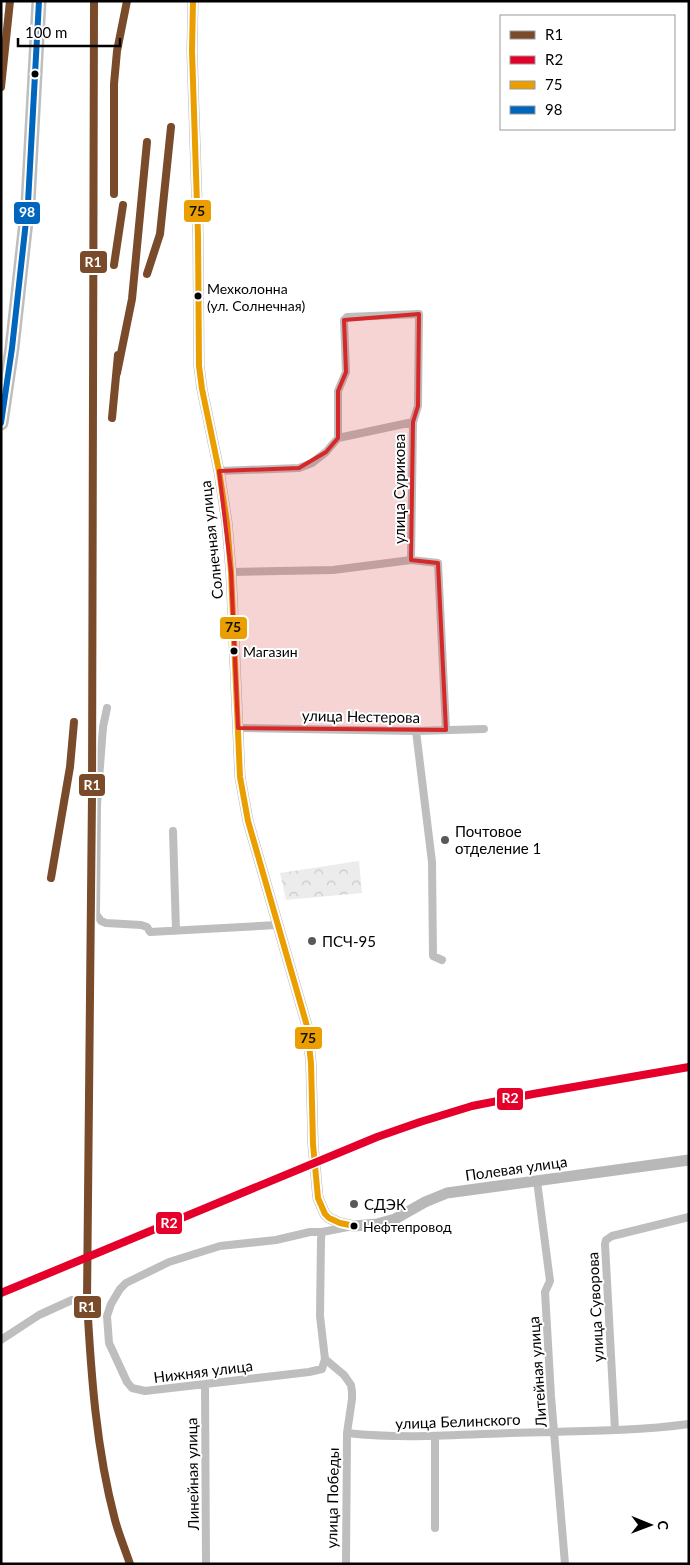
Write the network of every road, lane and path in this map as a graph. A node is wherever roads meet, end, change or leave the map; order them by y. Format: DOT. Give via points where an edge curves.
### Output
graph roads {
  1 [pos="39,1"];
  2 [pos="193,1"];
  3 [pos="413,422"];
  4 [pos="1,423"];
  5 [pos="338,438"];
  6 [pos="219,470"];
  7 [pos="411,560"];
  8 [pos="231,572"];
  9 [pos="107,708"];
  10 [pos="238,728"];
  11 [pos="484,729"];
  12 [pos="446,730"];
  13 [pos="416,731"];
  14 [pos="173,831"];
  15 [pos="277,925"];
  16 [pos="176,931"];
  17 [pos="442,960"];
  18 [pos="689,1160"];
  19 [pos="537,1181"];
  20 [pos="689,1217"];
  21 [pos="354,1226"];
  22 [pos="322,1232"];
  23 [pos="72,1300"];
  24 [pos="1,1340"];
  25 [pos="325,1359"];
  26 [pos="205,1384"];
  27 [pos="689,1424"];
  28 [pos="615,1430"];
  29 [pos="555,1432"];
  30 [pos="347,1433"];
  31 [pos="435,1437"];
  32 [pos="435,1528"];
  33 [pos="206,1564"];
  34 [pos="346,1564"];
  35 [pos="565,1564"];
  1 -- 4 [label="highway" via="28,203"];
  2 -- 6 [label="street, Солнечная улица" via="199,366"];
  3 -- 5 [label="street"];
  3 -- 5 [label="street, улица Сурикова" via="418,406 419,314 347,317 344,320 346,372 338,391"];
  3 -- 7 [label="street, улица Сурикова"];
  5 -- 6 [label="street" via="319,458 298,468"];
  6 -- 8 [label="street, Солнечная улица"];
  7 -- 8 [label="street" via="333,570"];
  7 -- 12 [label="street, улица Сурикова" via="438,563"];
  8 -- 10 [label="street, Солнечная улица"];
  9 -- 16 [label="street" via="97,805 96,914 106,923 141,925 150,932"];
  10 -- 13 [label="street, улица Нестерова"];
  10 -- 15 [label="street, Солнечная улица" via="240,777 248,821"];
  11 -- 12 [label="street, улица Нестерова"];
  12 -- 13 [label="street, улица Нестерова"];
  13 -- 17 [label="street" via="432,862 433,956"];
  14 -- 16 [label="street"];
  15 -- 16 [label="street"];
  15 -- 21 [label="street, Солнечная улица" via="307,1026 318,1198 330,1218"];
  18 -- 19 [label="street, Полевая улица"];
  19 -- 21 [label="street, Полевая улица" via="447,1194 396,1219"];
  19 -- 29 [label="street, Литейная улица" via="550,1281 545,1292"];
  20 -- 28 [label="street, улица Суворова" via="606,1240"];
  21 -- 22 [label="street"];
  22 -- 25 [label="street" via="320,1316"];
  22 -- 26 [label="street, Нижняя улица" via="220,1246 169,1262 120,1289 107,1316 109,1343 132,1388 145,1391"];
  23 -- 24 [label="street" via="40,1315"];
  25 -- 26 [label="street, Нижняя улица" via="322,1369 309,1372"];
  25 -- 30 [label="street, улица Победы" via="344,1374 351,1385"];
  26 -- 33 [label="street, Линейная улица"];
  27 -- 28 [label="street, улица Белинского"];
  28 -- 29 [label="street, улица Белинского"];
  29 -- 31 [label="street, улица Белинского"];
  29 -- 35 [label="street, Литейная улица"];
  30 -- 31 [label="street, улица Белинского"];
  30 -- 34 [label="street, улица Победы"];
  31 -- 32 [label="street"];
}
